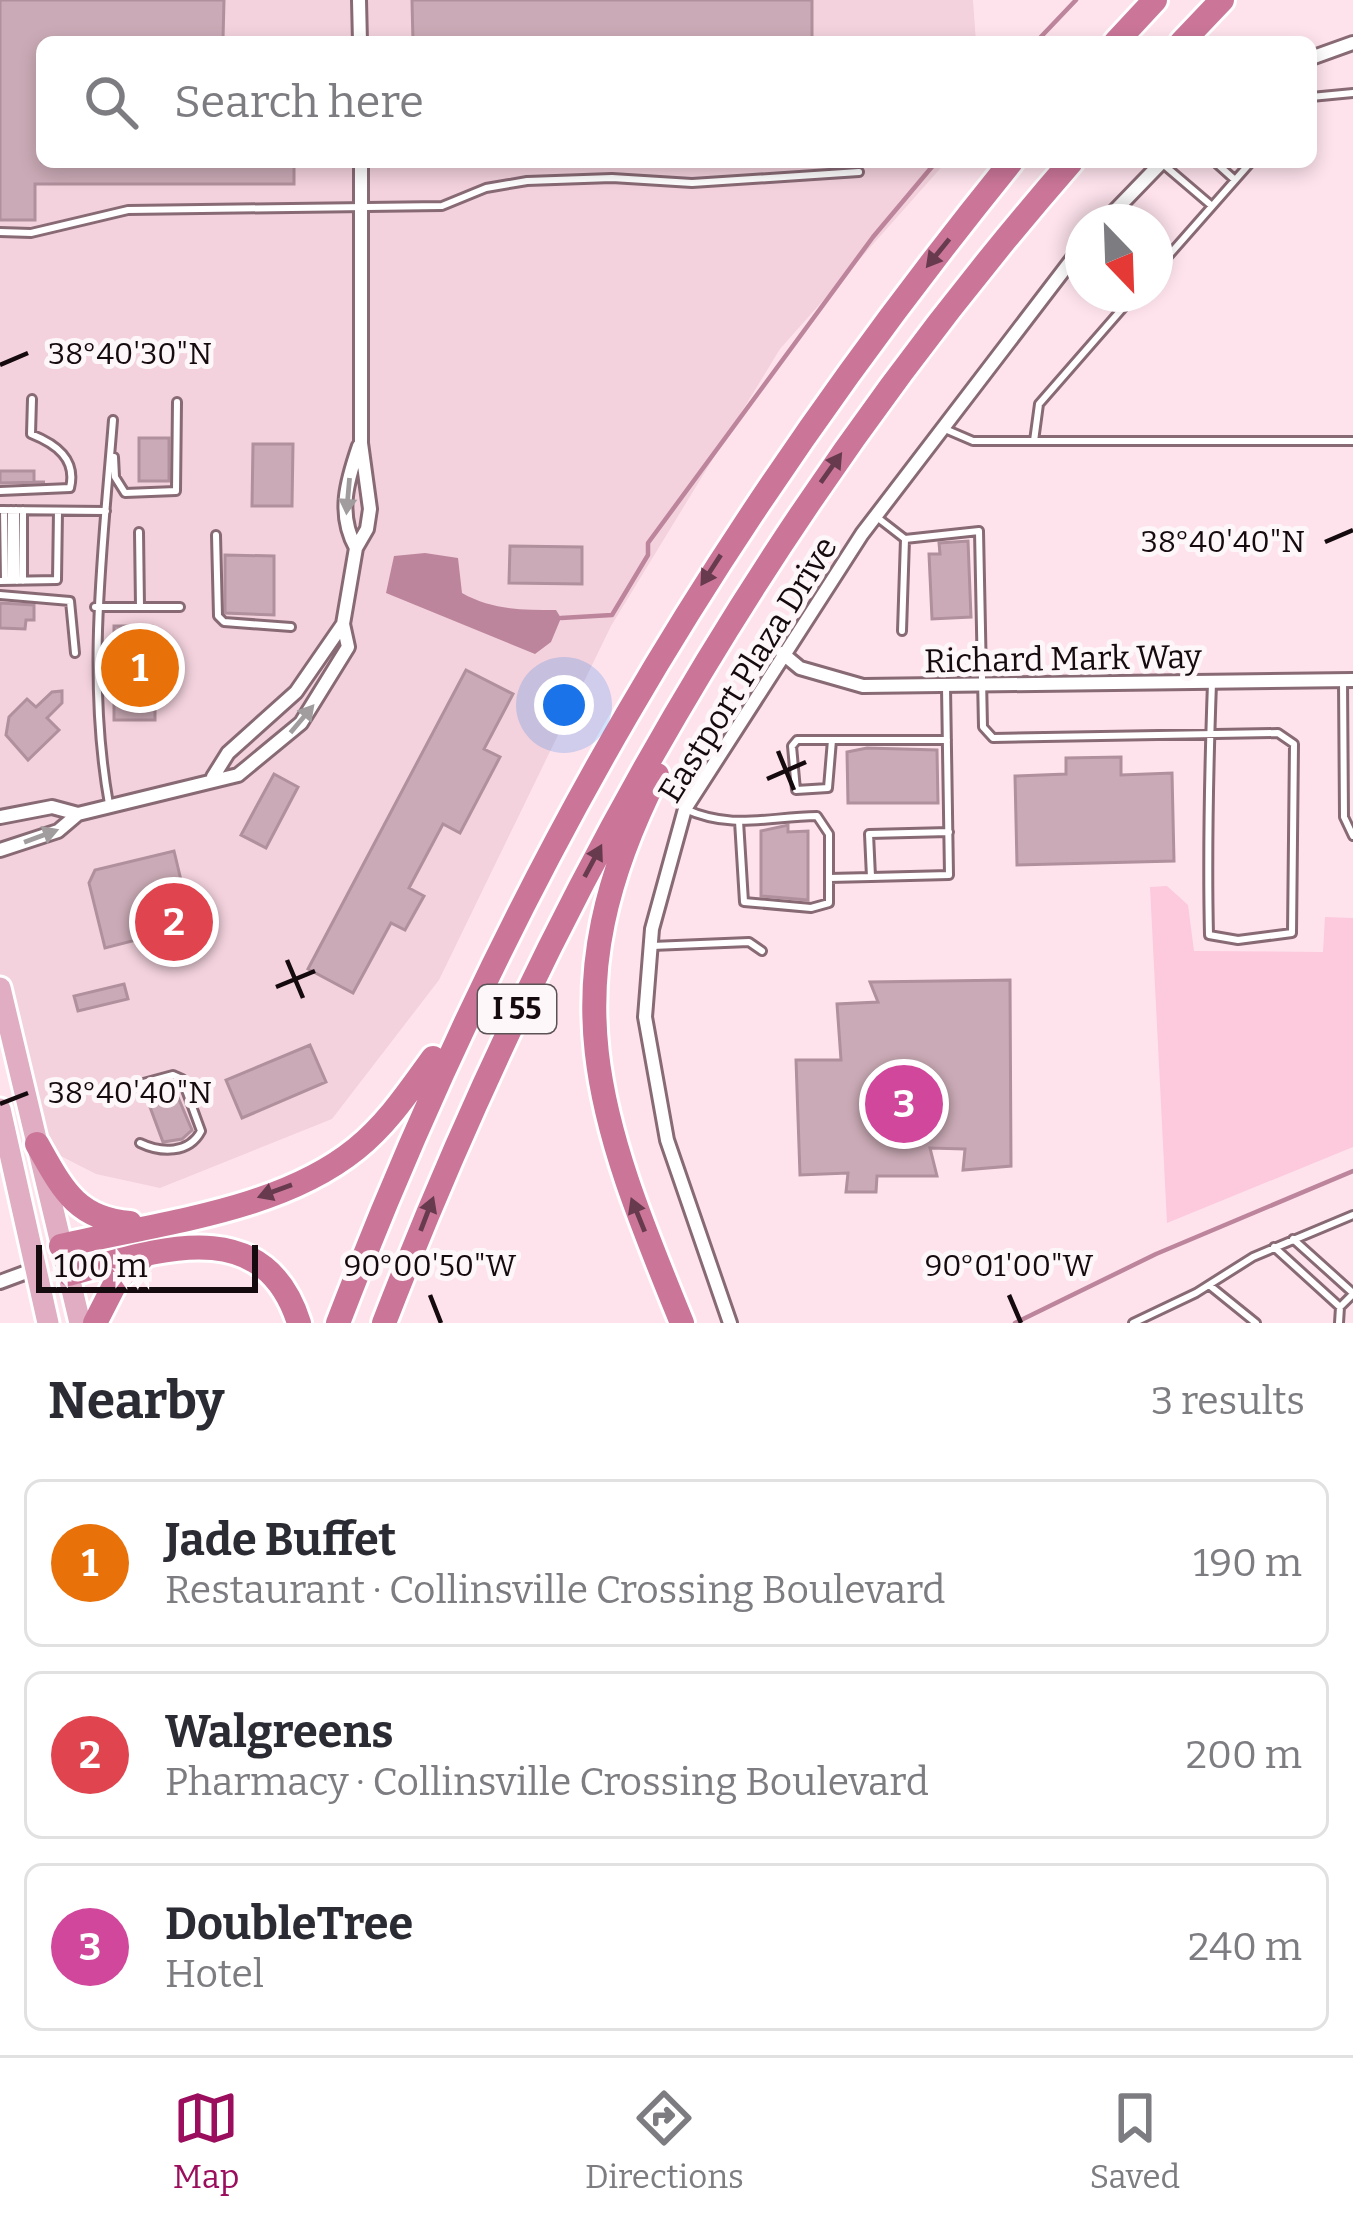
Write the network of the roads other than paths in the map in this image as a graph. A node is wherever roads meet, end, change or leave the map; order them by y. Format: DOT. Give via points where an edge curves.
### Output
graph roads {
  1 [pos="359,0"];
  2 [pos="1155,0"];
  3 [pos="1222,0"];
  4 [pos="360,36"];
  5 [pos="1122,36"];
  6 [pos="1188,36"];
  7 [pos="1353,44"];
  8 [pos="1317,56"];
  9 [pos="1353,93"];
  10 [pos="1317,96"];
  11 [pos="361,168"];
  12 [pos="1006,168"];
  13 [pos="1066,168"];
  14 [pos="1155,168"];
  15 [pos="1168,168"];
  16 [pos="1222,168"];
  17 [pos="1246,168"];
  18 [pos="859,172"];
  19 [pos="1235,180"];
  20 [pos="1121,204"];
  21 [pos="1212,206"];
  22 [pos="362,211"];
  23 [pos="0,232"];
  24 [pos="1173,250"];
  25 [pos="1065,268"];
  26 [pos="1119,312"];
  27 [pos="32,399"];
  28 [pos="177,402"];
  29 [pos="113,420"];
  30 [pos="942,427"];
  31 [pos="1353,440"];
  32 [pos="1034,441"];
  33 [pos="112,442"];
  34 [pos="361,443"];
  35 [pos="0,491"];
  36 [pos="11,510"];
  37 [pos="58,511"];
  38 [pos="106,511"];
  39 [pos="875,516"];
  40 [pos="140,532"];
  41 [pos="215,535"];
  42 [pos="904,539"];
  43 [pos="356,548"];
  44 [pos="11,581"];
  45 [pos="0,596"];
  46 [pos="95,607"];
  47 [pos="140,607"];
  48 [pos="180,607"];
  49 [pos="343,624"];
  50 [pos="291,627"];
  51 [pos="902,631"];
  52 [pos="782,652"];
  53 [pos="75,653"];
  54 [pos="1348,681"];
  55 [pos="1212,683"];
  56 [pos="946,687"];
  57 [pos="981,687"];
  58 [pos="676,708"];
  59 [pos="1210,734"];
  60 [pos="832,740"];
  61 [pos="947,740"];
  62 [pos="213,777"];
  63 [pos="109,807"];
  64 [pos="686,809"];
  65 [pos="78,814"];
  66 [pos="0,817"];
  67 [pos="739,821"];
  68 [pos="949,832"];
  69 [pos="1353,836"];
  70 [pos="0,850"];
  71 [pos="871,877"];
  72 [pos="829,878"];
  73 [pos="649,946"];
  74 [pos="762,951"];
  75 [pos="0,988"];
  76 [pos="456,1035"];
  77 [pos="125,1088"];
  78 [pos="0,1109"];
  79 [pos="140,1143"];
  80 [pos="37,1144"];
  81 [pos="1353,1214"];
  82 [pos="151,1225"];
  83 [pos="1293,1239"];
  84 [pos="61,1246"];
  85 [pos="1274,1247"];
  86 [pos="150,1252"];
  87 [pos="34,1269"];
  88 [pos="69,1274"];
  89 [pos="0,1282"];
  90 [pos="1209,1285"];
  91 [pos="1353,1293"];
  92 [pos="1340,1307"];
  93 [pos="48,1323"];
  94 [pos="80,1323"];
  95 [pos="95,1323"];
  96 [pos="299,1323"];
  97 [pos="338,1323"];
  98 [pos="384,1323"];
  99 [pos="682,1323"];
  100 [pos="730,1323"];
  101 [pos="1133,1323"];
  102 [pos="1256,1323"];
  103 [pos="1339,1323"];
  1 -- 4 [label="street"];
  2 -- 5 [label="highway"];
  3 -- 6 [label="highway"];
  7 -- 8 [label="street"];
  9 -- 10 [label="lane"];
  11 -- 22 [label="street"];
  12 -- 76 [label="highway, I 55, one-way" via="841,380 703,583 601,752"];
  58 -- 13 [label="highway, I 55, one-way" via="831,468"];
  14 -- 20 [label="street"];
  15 -- 21 [label="lane"];
  16 -- 19 [label="lane"];
  17 -- 19 [label="lane"];
  18 -- 22 [label="lane" via="527,182 442,206"];
  19 -- 21 [label="lane"];
  21 -- 24 [label="lane"];
  22 -- 23 [label="lane" via="128,210 31,233"];
  22 -- 34 [label="street"];
  25 -- 30 [label="street, Eastport Plaza Drive"];
  26 -- 32 [label="lane" via="1039,404"];
  27 -- 35 [label="lane" via="31,434 71,464 72,480 65,489"];
  28 -- 33 [label="lane" via="178,484 171,494 121,491"];
  29 -- 33 [label="lane"];
  30 -- 32 [label="lane" via="973,441"];
  30 -- 39 [label="street, Eastport Plaza Drive"];
  31 -- 32 [label="lane"];
  33 -- 38 [label="lane"];
  34 -- 43 [label="street" via="370,508"];
  34 -- 43 [label="street, one-way" via="346,486 347,532"];
  36 -- 37 [label="lane"];
  36 -- 44 [label="lane"];
  36 -- 44 [label="lane"];
  37 -- 38 [label="lane"];
  37 -- 44 [label="lane" via="57,580"];
  38 -- 46 [label="lane"];
  39 -- 42 [label="lane"];
  39 -- 52 [label="street, Eastport Plaza Drive"];
  40 -- 47 [label="lane"];
  41 -- 50 [label="lane" via="218,616"];
  42 -- 51 [label="lane"];
  42 -- 57 [label="lane" via="979,531"];
  43 -- 49 [label="street"];
  45 -- 53 [label="lane" via="64,597 75,610"];
  46 -- 47 [label="lane"];
  46 -- 63 [label="lane"];
  47 -- 48 [label="lane"];
  49 -- 62 [label="street" via="296,692 228,753"];
  62 -- 49 [label="street, one-way" via="238,775 301,723 347,646"];
  52 -- 56 [label="street, Richard Mark Way" via="835,681"];
  52 -- 64 [label="street, Eastport Plaza Drive"];
  54 -- 55 [label="street, Richard Mark Way"];
  54 -- 69 [label="lane" via="1344,817"];
  55 -- 57 [label="street, Richard Mark Way"];
  55 -- 59 [label="lane"];
  56 -- 57 [label="street, Richard Mark Way"];
  56 -- 61 [label="lane"];
  57 -- 59 [label="lane" via="983,727 993,738"];
  98 -- 58 [label="highway, I 55, one-way" via="514,1017"];
  99 -- 58 [label="highway, one-way" via="613,1150 594,1009 605,910 667,755"];
  59 -- 59 [label="lane" via="1209,935 1292,933 1294,744 1278,734"];
  60 -- 60 [label="lane" via="792,746 796,790 828,788"];
  60 -- 61 [label="lane"];
  61 -- 68 [label="lane"];
  62 -- 63 [label="street"];
  63 -- 65 [label="street"];
  64 -- 67 [label="lane" via="718,824"];
  64 -- 73 [label="street, Eastport Plaza Drive"];
  65 -- 66 [label="street" via="52,807"];
  70 -- 65 [label="street, one-way" via="58,831"];
  67 -- 72 [label="lane" via="817,817 829,834"];
  67 -- 72 [label="lane" via="742,895 751,907 822,907"];
  68 -- 71 [label="lane" via="949,875"];
  68 -- 71 [label="lane" via="869,833"];
  71 -- 72 [label="lane"];
  73 -- 74 [label="lane" via="749,942"];
  73 -- 100 [label="street, Eastport Plaza Drive" via="645,1017 659,1112"];
  75 -- 80 [label="main road"];
  76 -- 82 [label="highway, one-way" via="394,1113 339,1162 278,1190"];
  76 -- 97 [label="highway, I 55"];
  77 -- 79 [label="lane" via="182,1079 201,1131 192,1143 162,1152"];
  78 -- 87 [label="main road"];
  80 -- 82 [label="highway" via="69,1200 89,1216"];
  80 -- 84 [label="main road"];
  81 -- 83 [label="lane"];
  82 -- 84 [label="highway"];
  83 -- 85 [label="lane"];
  83 -- 91 [label="lane"];
  84 -- 87 [label="main road"];
  84 -- 88 [label="main road"];
  85 -- 90 [label="lane"];
  85 -- 92 [label="lane"];
  86 -- 88 [label="highway"];
  86 -- 95 [label="highway" via="118,1278"];
  86 -- 96 [label="highway" via="201,1245 245,1256 286,1293"];
  87 -- 88 [label="main road"];
  87 -- 89 [label="street"];
  87 -- 93 [label="main road"];
  88 -- 94 [label="main road"];
  90 -- 101 [label="lane"];
  90 -- 102 [label="lane"];
  91 -- 92 [label="lane"];
  92 -- 103 [label="lane"];
}
